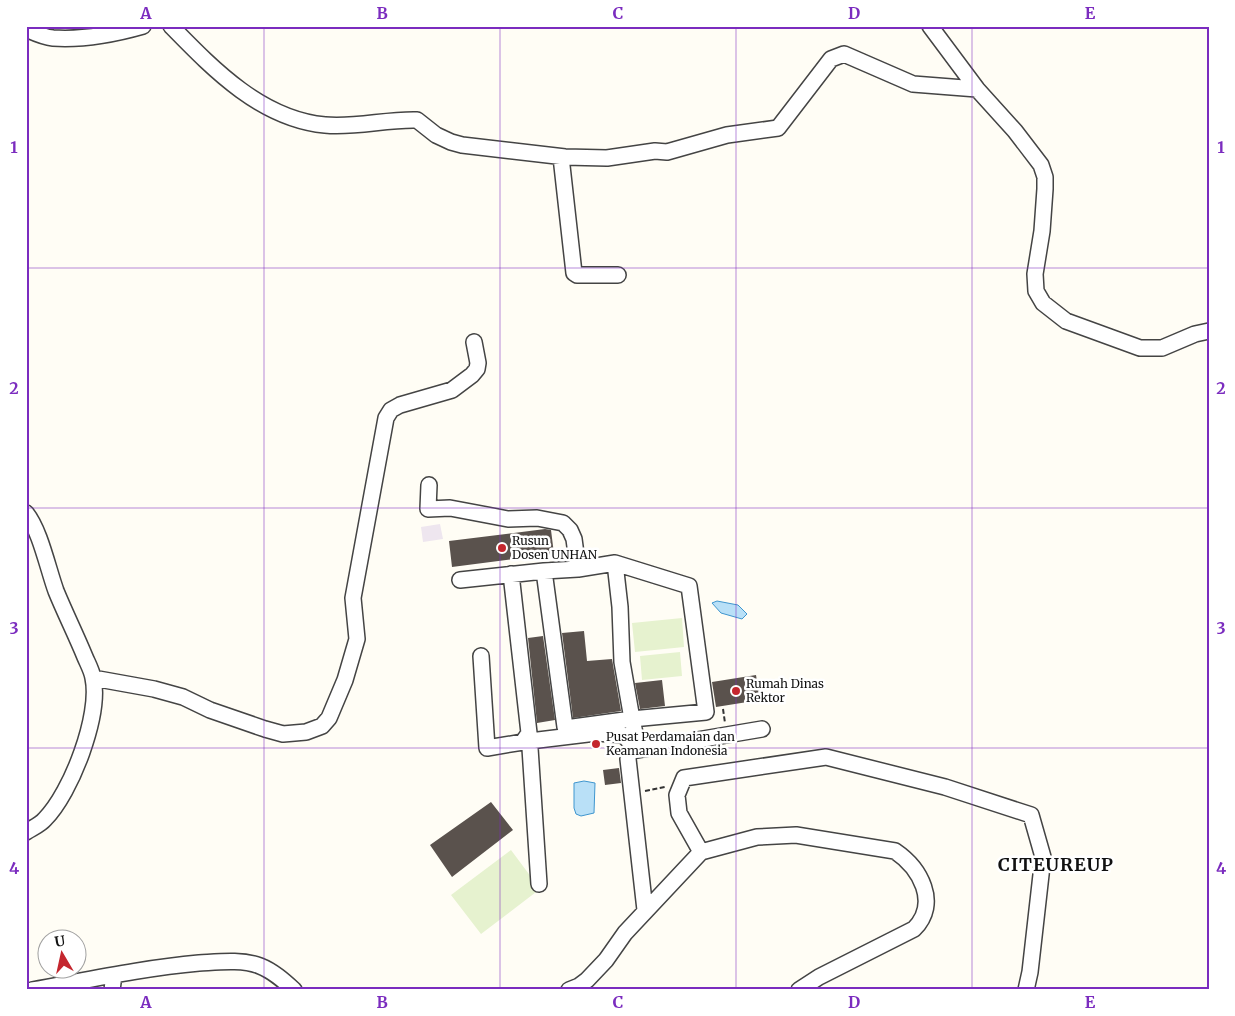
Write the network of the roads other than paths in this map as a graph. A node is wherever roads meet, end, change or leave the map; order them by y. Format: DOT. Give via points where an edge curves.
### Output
graph roads {
  1 [pos="144,26"];
  2 [pos="171,26"];
  3 [pos="930,26"];
  4 [pos="26,29"];
  5 [pos="977,89"];
  6 [pos="561,157"];
  7 [pos="618,275"];
  8 [pos="1209,331"];
  9 [pos="474,342"];
  10 [pos="428,485"];
  11 [pos="26,513"];
  12 [pos="615,563"];
  13 [pos="578,569"];
  14 [pos="544,571"];
  15 [pos="511,574"];
  16 [pos="460,580"];
  17 [pos="481,656"];
  18 [pos="93,678"];
  19 [pos="632,719"];
  20 [pos="762,729"];
  21 [pos="529,737"];
  22 [pos="632,747"];
  23 [pos="26,832"];
  24 [pos="701,852"];
  25 [pos="539,884"];
  26 [pos="650,906"];
  27 [pos="113,982"];
  28 [pos="80,986"];
  29 [pos="32,990"];
  30 [pos="294,990"];
  31 [pos="569,990"];
  32 [pos="799,990"];
  33 [pos="1026,990"];
  1 -- 4 [label="street" via="94,36 53,38"];
  2 -- 6 [label="street" via="233,84 264,105 290,117 325,125 417,120 436,135 462,145"];
  3 -- 5 [label="street"];
  5 -- 6 [label="street" via="912,84 844,54 831,59 778,128 727,135 668,152 598,159"];
  5 -- 8 [label="street" via="1041,165 1045,189 1035,274 1036,291 1043,303 1066,321 1140,348 1162,348"];
  6 -- 7 [label="street" via="574,273"];
  9 -- 18 [label="street" via="478,363 472,375 452,390 400,404 386,418 353,598 357,639 345,680 322,726 306,732 282,734 210,710 183,696"];
  10 -- 13 [label="street" via="428,509 450,508 508,520 537,518 563,523 574,539"];
  11 -- 18 [label="street"];
  12 -- 13 [label="street"];
  12 -- 19 [label="street" via="622,662"];
  12 -- 19 [label="street" via="689,586 706,712"];
  13 -- 14 [label="street"];
  14 -- 15 [label="street"];
  14 -- 19 [label="street" via="565,727"];
  15 -- 16 [label="street"];
  15 -- 21 [label="street"];
  17 -- 21 [label="street" via="487,748 523,742"];
  18 -- 23 [label="street" via="94,710 83,750 64,791 46,819"];
  19 -- 22 [label="street" via="636,738"];
  20 -- 22 [label="street"];
  21 -- 22 [label="street" via="596,733 623,735"];
  21 -- 25 [label="street"];
  22 -- 26 [label="street" via="640,791"];
  22 -- 26 [label="street" via="628,759"];
  24 -- 26 [label="street"];
  24 -- 32 [label="street" via="758,837 796,835 895,851 914,868 926,898 921,923"];
  24 -- 33 [label="street" via="679,813 677,795 684,778 826,757 945,787 1031,815 1043,857"];
  26 -- 31 [label="street" via="587,980"];
  27 -- 28 [label="street"];
  27 -- 30 [label="street" via="169,966 244,962 260,965"];
  28 -- 29 [label="street"];
}
